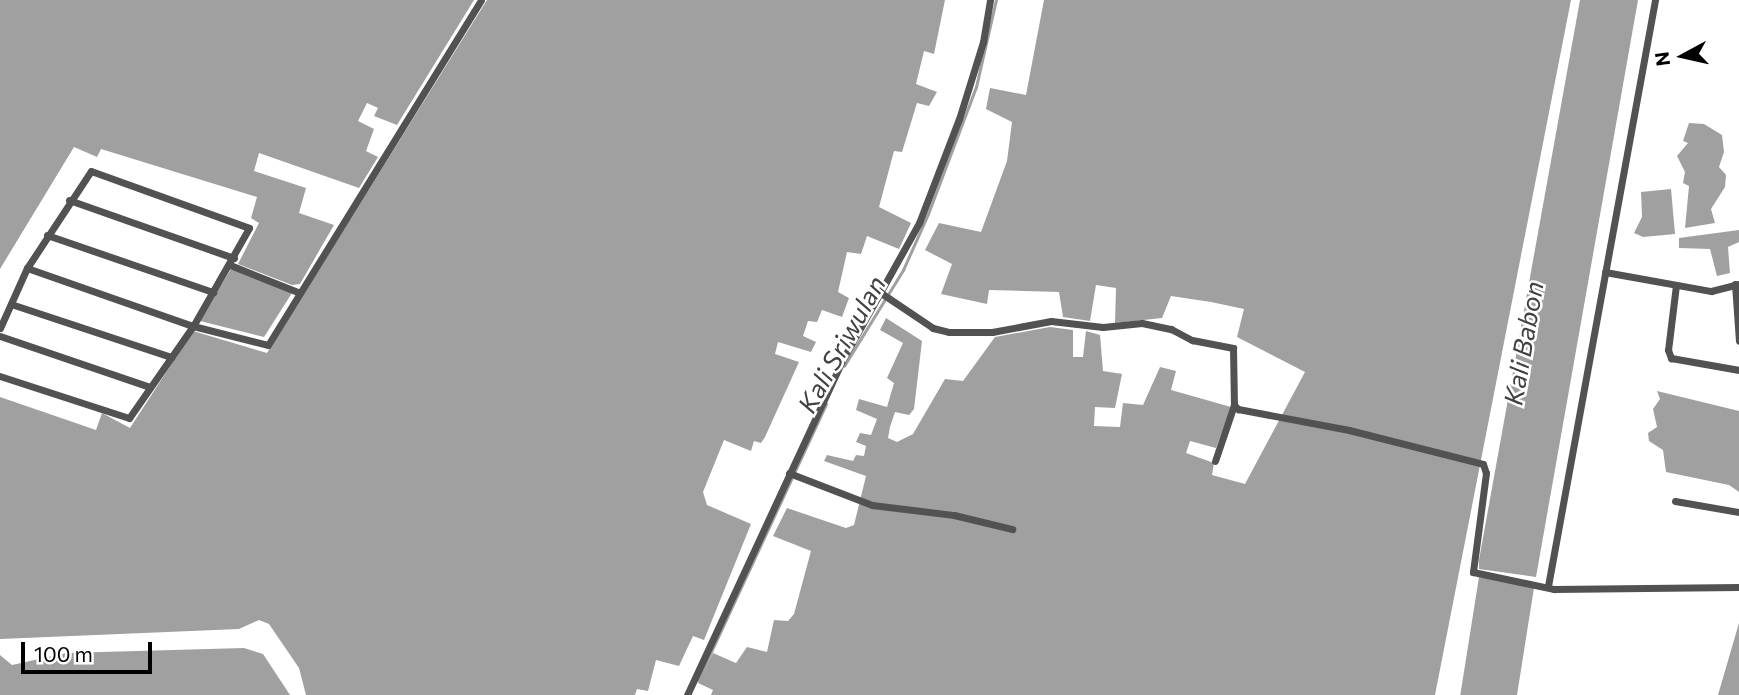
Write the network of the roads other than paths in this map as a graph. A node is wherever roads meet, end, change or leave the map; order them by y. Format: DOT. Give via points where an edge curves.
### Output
graph roads {
  1 [pos="481,0"];
  2 [pos="990,0"];
  3 [pos="1655,0"];
  4 [pos="69,200"];
  5 [pos="47,235"];
  6 [pos="232,261"];
  7 [pos="27,268"];
  8 [pos="1605,272"];
  9 [pos="1737,284"];
  10 [pos="1676,285"];
  11 [pos="213,292"];
  12 [pos="300,293"];
  13 [pos="881,293"];
  14 [pos="11,304"];
  15 [pos="193,326"];
  16 [pos="0,328"];
  17 [pos="0,336"];
  18 [pos="1739,341"];
  19 [pos="171,356"];
  20 [pos="1739,370"];
  21 [pos="0,376"];
  22 [pos="150,387"];
  23 [pos="1234,405"];
  24 [pos="1214,461"];
  25 [pos="789,473"];
  26 [pos="1675,501"];
  27 [pos="1739,512"];
  28 [pos="1012,528"];
  29 [pos="1548,586"];
  30 [pos="1739,587"];
  31 [pos="687,695"];
  1 -- 12 [label="street"];
  2 -- 13 [label="street" via="960,119 919,223"];
  3 -- 8 [label="street"];
  4 -- 5 [label="street"];
  4 -- 6 [label="street"];
  4 -- 6 [label="street" via="88,173 96,171 244,223 249,230"];
  5 -- 7 [label="street"];
  5 -- 11 [label="street"];
  6 -- 11 [label="street"];
  6 -- 12 [label="street"];
  7 -- 14 [label="street"];
  7 -- 15 [label="street"];
  8 -- 10 [label="street"];
  8 -- 29 [label="street"];
  9 -- 10 [label="street" via="1711,291"];
  9 -- 18 [label="street"];
  10 -- 20 [label="street" via="1668,350 1671,358"];
  11 -- 15 [label="street"];
  12 -- 15 [label="street" via="264,346"];
  13 -- 23 [label="street" via="933,328 949,332 992,332 1051,321 1103,327 1142,323 1231,347 1235,353"];
  13 -- 25 [label="street" via="843,359"];
  14 -- 16 [label="street"];
  14 -- 19 [label="street"];
  15 -- 19 [label="street"];
  17 -- 22 [label="street"];
  19 -- 22 [label="street"];
  21 -- 22 [label="street" via="129,418"];
  23 -- 24 [label="street"];
  23 -- 29 [label="street" via="1483,464 1486,473 1473,572"];
  25 -- 28 [label="street" via="872,505 979,519"];
  25 -- 31 [label="street"];
  26 -- 27 [label="street"];
  29 -- 30 [label="street"];
}
